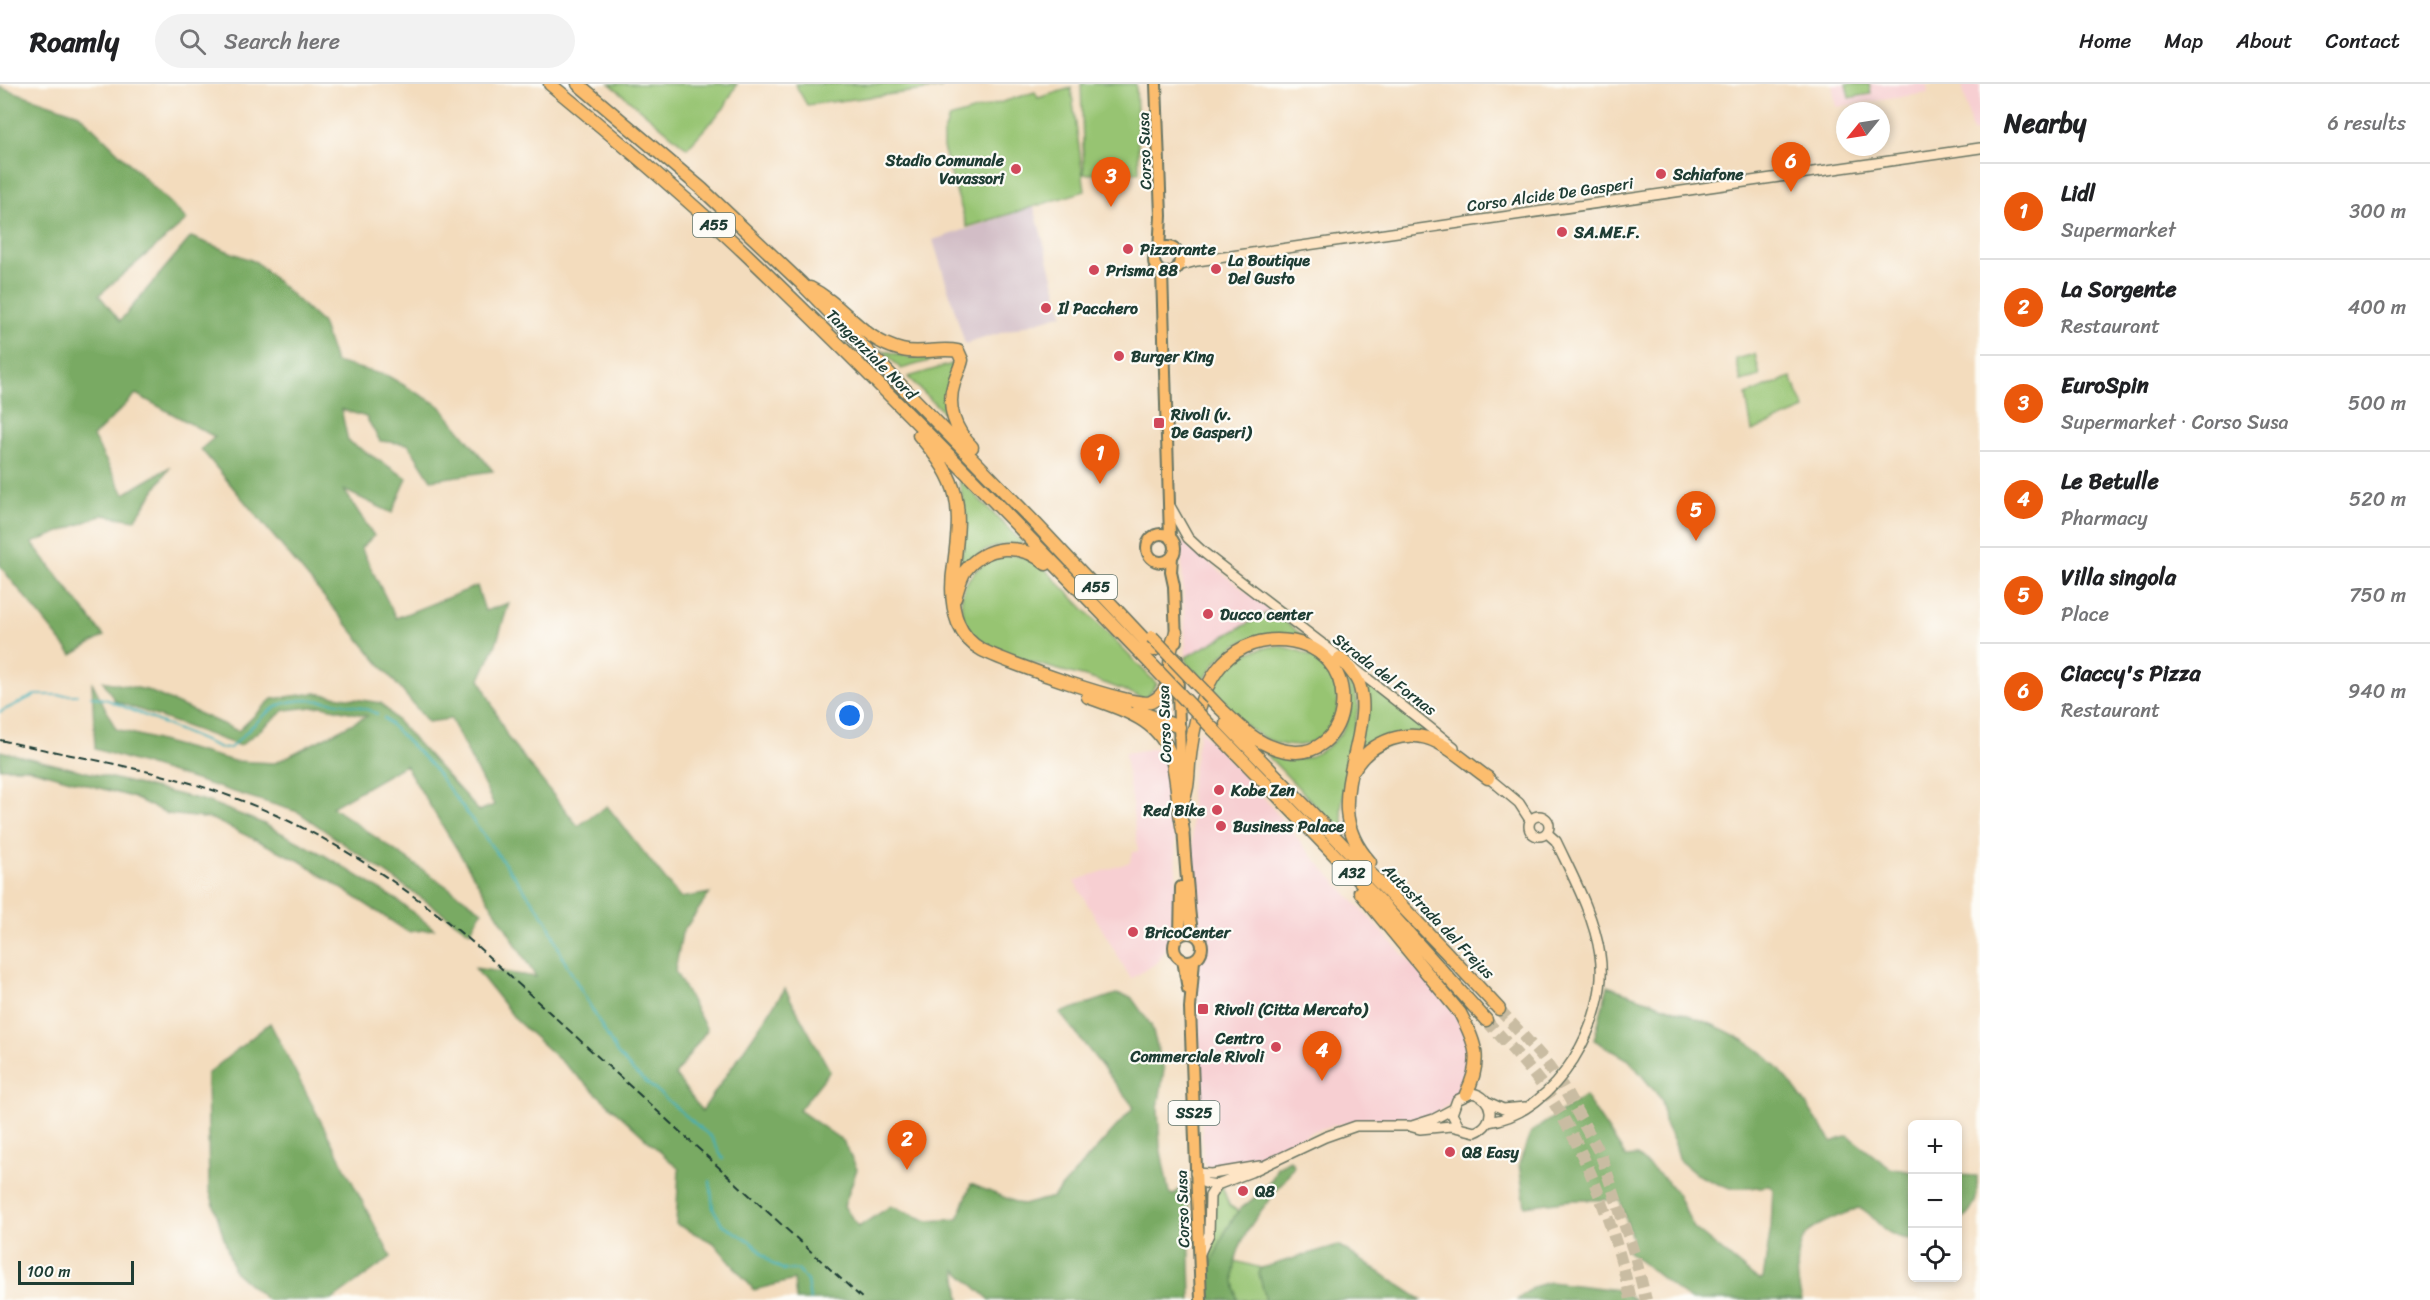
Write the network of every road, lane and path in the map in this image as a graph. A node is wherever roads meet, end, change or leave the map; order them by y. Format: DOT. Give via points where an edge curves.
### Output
graph roads {
  1 [pos="550,84"];
  2 [pos="578,84"];
  3 [pos="1156,84"];
  4 [pos="1980,148"];
  5 [pos="1169,250"];
  6 [pos="1197,261"];
  7 [pos="1170,270"];
  8 [pos="801,283"];
  9 [pos="887,393"];
  10 [pos="1170,506"];
  11 [pos="1036,524"];
  12 [pos="1164,536"];
  13 [pos="1172,557"];
  14 [pos="1160,562"];
  15 [pos="1171,572"];
  16 [pos="954,602"];
  17 [pos="1104,616"];
  18 [pos="1176,632"];
  19 [pos="1153,643"];
  20 [pos="1340,658"];
  21 [pos="1153,666"];
  22 [pos="1033,670"];
  23 [pos="1088,690"];
  24 [pos="1218,711"];
  25 [pos="1179,727"];
  26 [pos="1350,775"];
  27 [pos="1488,778"];
  28 [pos="1182,804"];
  29 [pos="1183,831"];
  30 [pos="1326,846"];
  31 [pos="1184,875"];
  32 [pos="1193,934"];
  33 [pos="1180,935"];
  34 [pos="1444,950"];
  35 [pos="1188,960"];
  36 [pos="1499,1009"];
  37 [pos="1486,1020"];
  38 [pos="1466,1094"];
  39 [pos="1487,1102"];
  40 [pos="1525,1107"];
  41 [pos="1453,1109"];
  42 [pos="1488,1122"];
  43 [pos="1410,1126"];
  44 [pos="1459,1127"];
  45 [pos="1262,1166"];
  46 [pos="1195,1173"];
  47 [pos="1217,1185"];
  48 [pos="1199,1256"];
  49 [pos="1202,1300"];
  1 -- 9 [label="highway, Tangenziale Nord / A55" via="707,218"];
  2 -- 8 [label="highway, Tangenziale Nord / A55" via="702,189"];
  3 -- 5 [label="main road, Corso Susa / SS25" via="1161,216"];
  4 -- 6 [label="street, Corso Alcide De Gasperi"];
  5 -- 6 [label="street, Corso Alcide De Gasperi"];
  5 -- 7 [label="main road, SS25"];
  5 -- 7 [label="main road, SS25" via="1154,261 1156,267"];
  6 -- 7 [label="street, Corso Alcide De Gasperi"];
  7 -- 10 [label="main road, SS25" via="1163,308"];
  8 -- 11 [label="highway, Tangenziale Nord / A55"];
  8 -- 11 [label="highway" via="825,295 859,328 887,345 915,352 958,351 962,360 950,401 955,422 966,441 1017,493"];
  9 -- 16 [label="highway" via="953,484 959,513 951,587"];
  9 -- 17 [label="highway, Tangenziale Nord / A55"];
  10 -- 12 [label="main road, SS25"];
  10 -- 20 [label="street, Strada del Fornas" via="1194,544"];
  11 -- 19 [label="highway, Tangenziale Nord / A55"];
  12 -- 13 [label="main road, SS25" via="1175,549"];
  12 -- 14 [label="main road, SS25" via="1151,538 1148,548 1152,558"];
  13 -- 14 [label="main road"];
  13 -- 15 [label="main road, Corso Susa / SS25"];
  14 -- 15 [label="main road, SS25"];
  15 -- 18 [label="main road, Corso Susa / SS25"];
  16 -- 17 [label="highway" via="962,578 972,564 992,552 1013,548 1034,554 1085,604"];
  16 -- 22 [label="highway" via="957,621 972,643"];
  17 -- 21 [label="highway, Tangenziale Nord / A55"];
  18 -- 23 [label="highway" via="1169,680 1151,702 1137,703"];
  18 -- 25 [label="main road, Corso Susa / SS25"];
  19 -- 24 [label="highway, Autostrada del Frejus / A32"];
  20 -- 26 [label="highway" via="1354,675 1363,704"];
  20 -- 27 [label="street, Strada del Fornas"];
  21 -- 30 [label="highway, Autostrada del Frejus / A32, bridge"];
  22 -- 23 [label="highway"];
  22 -- 29 [label="highway" via="1129,712 1161,735 1173,763"];
  23 -- 25 [label="highway"];
  24 -- 28 [label="highway" via="1266,744 1291,752 1314,748 1340,722 1342,684 1327,661 1305,645 1269,640 1235,653 1218,669 1206,689 1192,747 1188,790"];
  24 -- 34 [label="highway, Autostrada del Frejus / A32"];
  25 -- 28 [label="main road, Corso Susa / SS25"];
  26 -- 27 [label="highway" via="1373,747 1392,738 1414,736 1437,742"];
  26 -- 34 [label="highway" via="1346,814 1356,844 1430,926"];
  27 -- 40 [label="street, Strada del Fornas" via="1519,803 1530,820 1536,816 1546,819 1547,833 1556,841 1593,927 1600,957 1601,976 1592,1021 1578,1054 1548,1090"];
  28 -- 29 [label="main road, Corso Susa / SS25"];
  29 -- 31 [label="main road, Corso Susa / SS25"];
  30 -- 37 [label="highway, Autostrada del Frejus / A32"];
  30 -- 38 [label="highway" via="1341,871 1460,1013 1471,1035 1477,1065"];
  31 -- 32 [label="main road, Corso Susa / SS25"];
  31 -- 33 [label="main road, Corso Susa / SS25"];
  32 -- 33 [label="main road"];
  32 -- 35 [label="main road, SS25" via="1202,947 1200,955"];
  33 -- 35 [label="main road, SS25" via="1174,947 1177,955"];
  34 -- 36 [label="highway, Autostrada del Frejus / A32"];
  35 -- 46 [label="main road, Corso Susa / SS25"];
  38 -- 39 [label="street" via="1478,1094"];
  38 -- 41 [label="street"];
  39 -- 40 [label="street" via="1503,1109"];
  39 -- 42 [label="street" via="1491,1112"];
  40 -- 42 [label="street" via="1513,1116"];
  41 -- 43 [label="street"];
  41 -- 44 [label="street" via="1453,1119"];
  42 -- 44 [label="street" via="1475,1132"];
  43 -- 44 [label="street"];
  43 -- 45 [label="street" via="1369,1124 1346,1128"];
  45 -- 46 [label="street"];
  45 -- 47 [label="street"];
  46 -- 47 [label="street" via="1205,1183"];
  46 -- 48 [label="main road, Corso Susa / SS25"];
  47 -- 48 [label="street" via="1210,1196 1209,1234"];
  48 -- 49 [label="main road, Corso Susa / SS25"];
}
